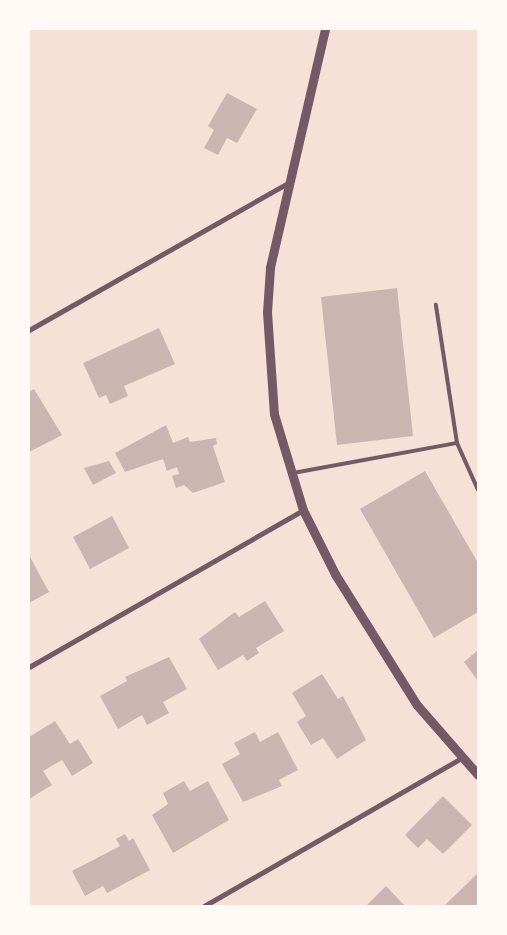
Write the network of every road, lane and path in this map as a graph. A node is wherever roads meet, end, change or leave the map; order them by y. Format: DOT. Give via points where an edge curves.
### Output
graph roads {
  1 [pos="325,29"];
  2 [pos="288,183"];
  3 [pos="436,305"];
  4 [pos="29,330"];
  5 [pos="457,443"];
  6 [pos="291,473"];
  7 [pos="478,490"];
  8 [pos="303,510"];
  9 [pos="29,667"];
  10 [pos="461,758"];
  11 [pos="478,775"];
  12 [pos="204,906"];
  1 -- 2 [label="street"];
  2 -- 4 [label="street"];
  2 -- 6 [label="street" via="270,268 267,312 274,414"];
  3 -- 5 [label="lane"];
  5 -- 6 [label="lane"];
  5 -- 7 [label="lane"];
  6 -- 8 [label="street"];
  8 -- 9 [label="street"];
  8 -- 10 [label="street" via="374,643 417,705"];
  10 -- 11 [label="street"];
  10 -- 12 [label="street"];
}
